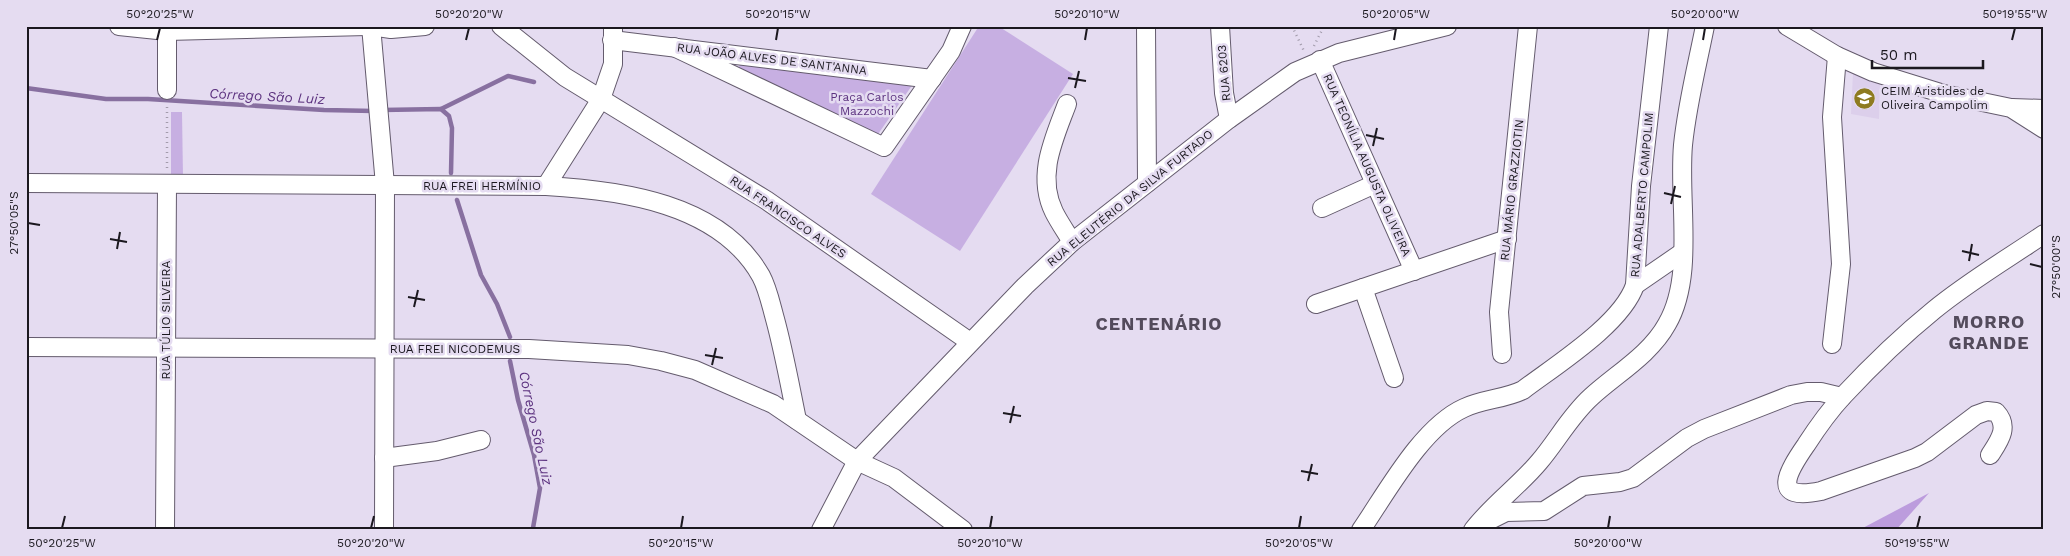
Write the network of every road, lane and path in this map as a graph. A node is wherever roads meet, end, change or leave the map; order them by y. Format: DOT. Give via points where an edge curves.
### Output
graph roads {
  1 [pos="118,26"];
  2 [pos="370,26"];
  3 [pos="425,26"];
  4 [pos="500,26"];
  5 [pos="962,26"];
  6 [pos="1146,26"];
  7 [pos="1220,26"];
  8 [pos="1292,26"];
  9 [pos="1447,26"];
  10 [pos="1528,26"];
  11 [pos="1659,26"];
  12 [pos="1705,26"];
  13 [pos="1787,26"];
  14 [pos="168,32"];
  15 [pos="612,33"];
  16 [pos="674,47"];
  17 [pos="1315,56"];
  18 [pos="1837,56"];
  19 [pos="932,79"];
  20 [pos="167,90"];
  21 [pos="601,99"];
  22 [pos="1066,104"];
  23 [pos="2011,108"];
  24 [pos="2044,108"];
  25 [pos="167,110"];
  26 [pos="1229,120"];
  27 [pos="2044,129"];
  28 [pos="26,183"];
  29 [pos="1147,183"];
  30 [pos="167,184"];
  31 [pos="1375,184"];
  32 [pos="385,185"];
  33 [pos="546,186"];
  34 [pos="1322,208"];
  35 [pos="2044,234"];
  36 [pos="1507,239"];
  37 [pos="1072,242"];
  38 [pos="1683,252"];
  39 [pos="1414,271"];
  40 [pos="1634,285"];
  41 [pos="1363,288"];
  42 [pos="1316,304"];
  43 [pos="970,342"];
  44 [pos="1832,344"];
  45 [pos="26,347"];
  46 [pos="166,348"];
  47 [pos="385,349"];
  48 [pos="1502,354"];
  49 [pos="1394,378"];
  50 [pos="1842,397"];
  51 [pos="797,420"];
  52 [pos="481,440"];
  53 [pos="1990,455"];
  54 [pos="384,458"];
  55 [pos="857,461"];
  56 [pos="1474,529"];
  57 [pos="165,530"];
  58 [pos="384,530"];
  59 [pos="821,530"];
  60 [pos="963,530"];
  61 [pos="1362,530"];
  1 -- 14 [label="street"];
  2 -- 3 [label="street" via="391,29"];
  2 -- 14 [label="street"];
  2 -- 32 [label="street"];
  4 -- 21 [label="street, RUA FRANCISCO ALVES" via="554,69"];
  5 -- 19 [label="street"];
  6 -- 29 [label="street"];
  7 -- 26 [label="street, RUA 6203"];
  8 -- 17 [label="path" via="1304,51"];
  9 -- 17 [label="street, RUA ELEUTÉRIO DA SILVA FURTADO"];
  10 -- 36 [label="street, RUA MÁRIO GRAZZIOTIN"];
  11 -- 40 [label="street, RUA ADALBERTO CAMPOLIM" via="1641,186"];
  12 -- 38 [label="street" via="1683,144"];
  13 -- 18 [label="street"];
  14 -- 20 [label="street"];
  15 -- 16 [label="street, RUA JOÃO ALVES DE SANT'ANNA"];
  15 -- 21 [label="street" via="613,64"];
  16 -- 19 [label="street, RUA JOÃO ALVES DE SANT'ANNA"];
  16 -- 19 [label="street" via="884,147"];
  17 -- 26 [label="street, RUA ELEUTÉRIO DA SILVA FURTADO"];
  17 -- 31 [label="street, RUA TEONÍLIA AUGUSTA OLIVEIRA"];
  18 -- 23 [label="street" via="1908,84"];
  18 -- 44 [label="street" via="1832,126 1842,264"];
  21 -- 33 [label="street"];
  21 -- 43 [label="street, RUA FRANCISCO ALVES" via="766,200"];
  22 -- 37 [label="street" via="1049,154 1046,182 1054,211"];
  23 -- 24 [label="street"];
  23 -- 27 [label="street"];
  25 -- 30 [label="path"];
  26 -- 29 [label="street, RUA ELEUTÉRIO DA SILVA FURTADO"];
  28 -- 30 [label="street, RUA FREI HERMÍNIO"];
  29 -- 37 [label="street, RUA ELEUTÉRIO DA SILVA FURTADO"];
  30 -- 32 [label="street, RUA FREI HERMÍNIO"];
  30 -- 46 [label="street, RUA TÚLIO SILVEIRA"];
  31 -- 34 [label="street"];
  31 -- 39 [label="street, RUA TEONÍLIA AUGUSTA OLIVEIRA"];
  32 -- 33 [label="street, RUA FREI HERMÍNIO"];
  32 -- 47 [label="street"];
  33 -- 51 [label="street, RUA FREI HERMÍNIO" via="607,191 659,202 684,210 737,246 761,277 770,300"];
  35 -- 50 [label="street" via="1936,309"];
  36 -- 39 [label="street"];
  36 -- 48 [label="street, RUA MÁRIO GRAZZIOTIN" via="1499,312"];
  37 -- 43 [label="street, RUA ELEUTÉRIO DA SILVA FURTADO"];
  38 -- 40 [label="street"];
  38 -- 56 [label="street" via="1676,306 1656,340 1578,410 1538,463"];
  39 -- 41 [label="street"];
  40 -- 61 [label="street, RUA ADALBERTO CAMPOLIM" via="1624,308 1611,321 1523,390 1466,407 1434,429"];
  41 -- 42 [label="street"];
  41 -- 49 [label="street"];
  43 -- 55 [label="street, RUA ELEUTÉRIO DA SILVA FURTADO"];
  45 -- 46 [label="street, RUA FREI NICODEMUS"];
  46 -- 47 [label="street, RUA FREI NICODEMUS"];
  46 -- 57 [label="street, RUA TÚLIO SILVEIRA"];
  47 -- 51 [label="street, RUA FREI NICODEMUS" via="628,355 695,370 773,404"];
  47 -- 54 [label="street"];
  50 -- 53 [label="street" via="1788,474 1787,483 1798,494 1822,492 1902,464 1927,452 1976,415 1987,411 1996,412 2003,419 2004,430"];
  50 -- 56 [label="street" via="1821,392 1791,396 1704,429 1633,478 1583,486 1544,511 1506,512"];
  51 -- 55 [label="street, RUA FREI NICODEMUS"];
  52 -- 54 [label="street" via="420,454"];
  54 -- 58 [label="street"];
  55 -- 59 [label="street, RUA ELEUTÉRIO DA SILVA FURTADO"];
  55 -- 60 [label="street, RUA FREI NICODEMUS" via="894,478"];
}
